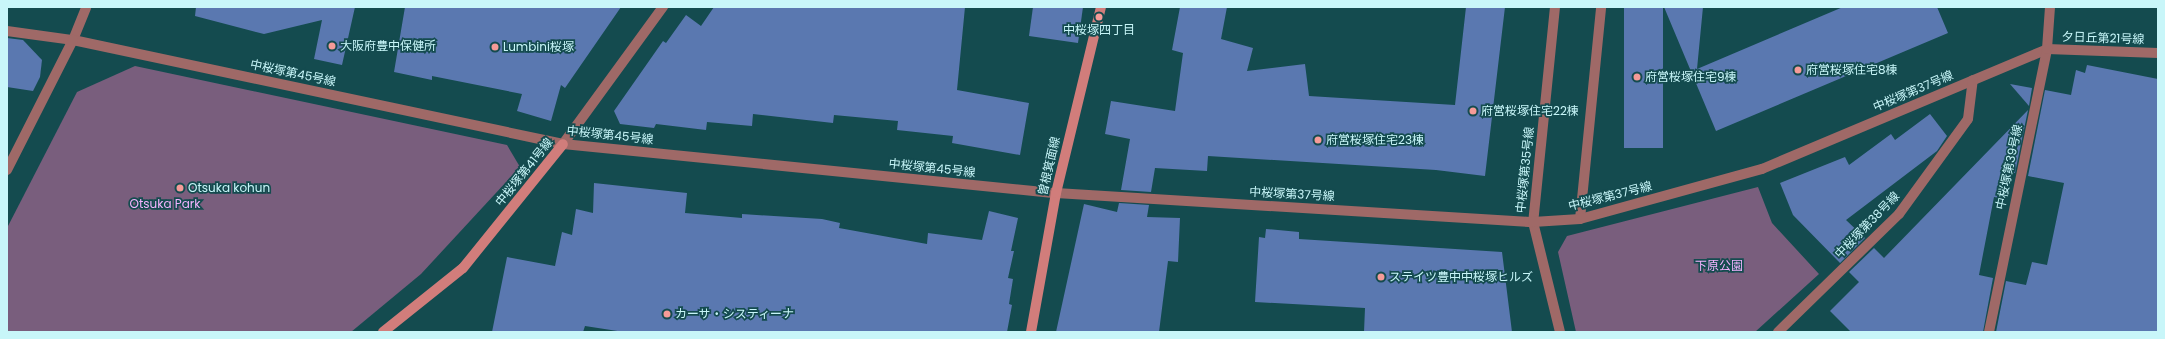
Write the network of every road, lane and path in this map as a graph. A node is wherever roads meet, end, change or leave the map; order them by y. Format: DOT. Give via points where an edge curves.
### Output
graph roads {
  1 [pos="86,7"];
  2 [pos="663,7"];
  3 [pos="1101,7"];
  4 [pos="1555,7"];
  5 [pos="1601,7"];
  6 [pos="2050,7"];
  7 [pos="7,31"];
  8 [pos="74,40"];
  9 [pos="2047,49"];
  10 [pos="2158,53"];
  11 [pos="1973,80"];
  12 [pos="563,144"];
  13 [pos="7,170"];
  14 [pos="1056,193"];
  15 [pos="1580,219"];
  16 [pos="1533,222"];
  17 [pos="384,332"];
  18 [pos="1031,332"];
  19 [pos="1560,332"];
  20 [pos="1778,332"];
  21 [pos="1988,332"];
  1 -- 8 [label="street"];
  2 -- 12 [label="street, 中桜塚第41号線"];
  3 -- 14 [label="street, 曽根箕面線"];
  4 -- 16 [label="street, 中桜塚第35号線"];
  5 -- 15 [label="street"];
  6 -- 9 [label="street, 中桜塚第39号線"];
  7 -- 8 [label="street, 中桜塚第45号線"];
  8 -- 12 [label="street, 中桜塚第45号線"];
  8 -- 13 [label="street"];
  9 -- 10 [label="street, 夕日丘第21号線"];
  9 -- 11 [label="street, 中桜塚第37号線"];
  9 -- 21 [label="street, 中桜塚第39号線"];
  11 -- 15 [label="street, 中桜塚第37号線" via="1762,169"];
  11 -- 20 [label="street, 中桜塚第38号線" via="1968,119 1899,214"];
  12 -- 14 [label="street, 中桜塚第45号線"];
  12 -- 17 [label="street, 中桜塚第41号線" via="463,268"];
  14 -- 16 [label="street, 中桜塚第37号線"];
  14 -- 18 [label="street, 曽根箕面線"];
  15 -- 16 [label="street, 中桜塚第37号線"];
  16 -- 19 [label="street, 中桜塚第35号線"];
}
